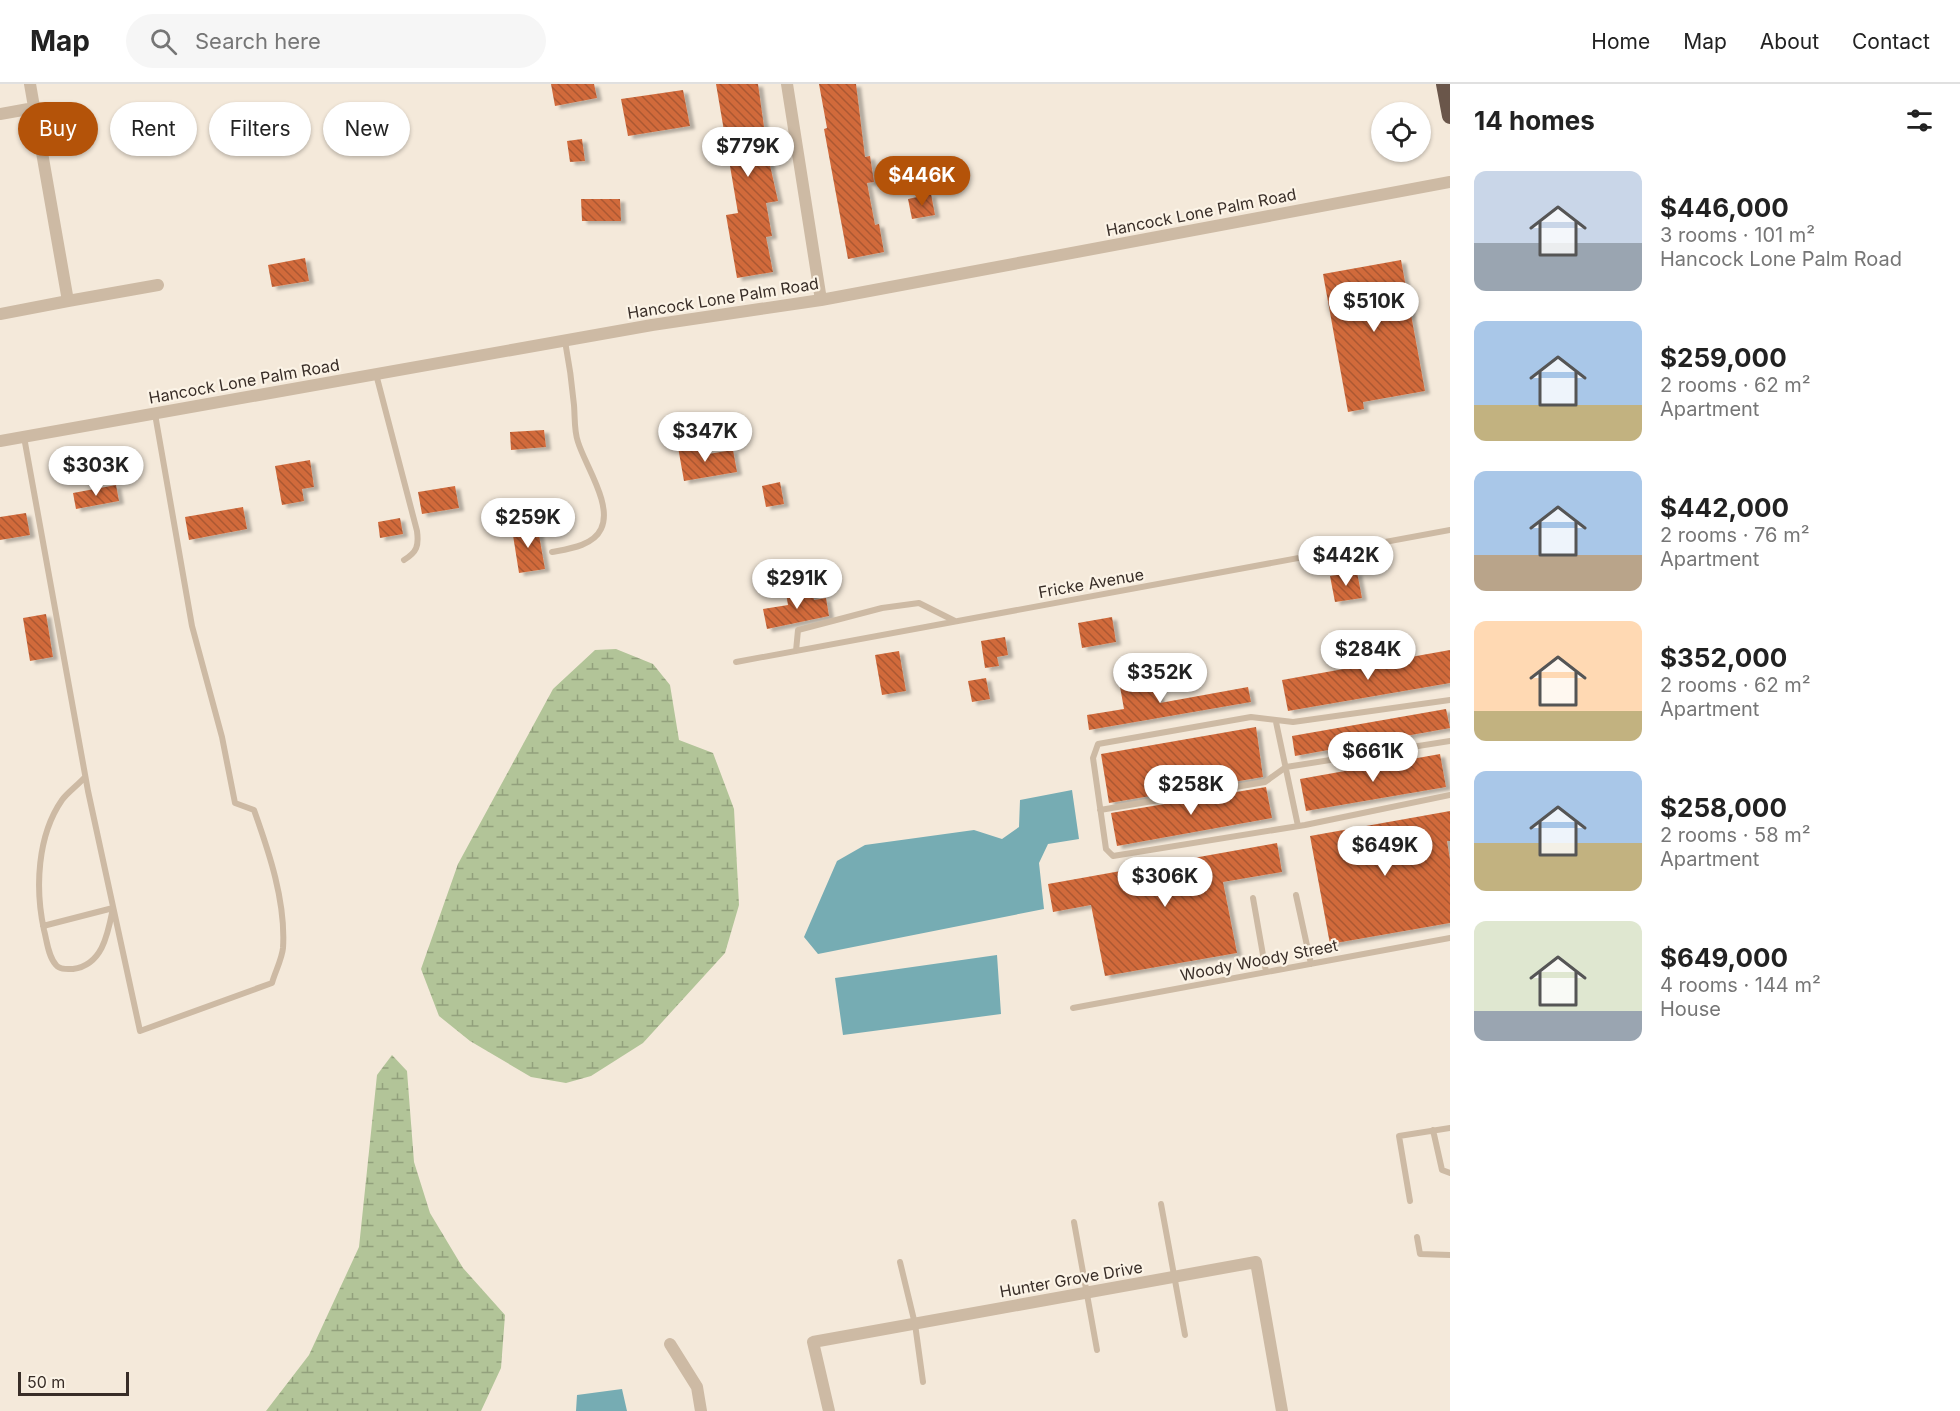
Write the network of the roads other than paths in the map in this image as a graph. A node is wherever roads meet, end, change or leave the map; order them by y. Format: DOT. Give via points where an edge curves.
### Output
graph roads {
  1 [pos="30,84"];
  2 [pos="787,84"];
  3 [pos="1444,84"];
  4 [pos="33,102"];
  5 [pos="18,111"];
  6 [pos="0,114"];
  7 [pos="1450,116"];
  8 [pos="42,156"];
  9 [pos="1450,182"];
  10 [pos="158,285"];
  11 [pos="822,300"];
  12 [pos="68,301"];
  13 [pos="0,314"];
  14 [pos="565,341"];
  15 [pos="376,374"];
  16 [pos="155,414"];
  17 [pos="24,437"];
  18 [pos="0,441"];
  19 [pos="1450,530"];
  20 [pos="552,552"];
  21 [pos="404,560"];
  22 [pos="956,622"];
  23 [pos="796,651"];
  24 [pos="736,662"];
  25 [pos="1450,700"];
  26 [pos="1276,722"];
  27 [pos="1450,741"];
  28 [pos="1286,768"];
  29 [pos="86,777"];
  30 [pos="1450,795"];
  31 [pos="1100,810"];
  32 [pos="1298,826"];
  33 [pos="1296,895"];
  34 [pos="1253,898"];
  35 [pos="113,908"];
  36 [pos="43,926"];
  37 [pos="1450,938"];
  38 [pos="1311,964"];
  39 [pos="1266,972"];
  40 [pos="1073,1008"];
  41 [pos="1450,1128"];
  42 [pos="1433,1130"];
  43 [pos="1450,1173"];
  44 [pos="1410,1201"];
  45 [pos="1161,1204"];
  46 [pos="1074,1222"];
  47 [pos="1417,1237"];
  48 [pos="1450,1255"];
  49 [pos="900,1262"];
  50 [pos="1174,1277"];
  51 [pos="1087,1293"];
  52 [pos="915,1324"];
  53 [pos="1185,1335"];
  54 [pos="670,1344"];
  55 [pos="1097,1350"];
  56 [pos="924,1382"];
  57 [pos="701,1411"];
  58 [pos="829,1411"];
  59 [pos="1282,1411"];
  1 -- 4 [label="street"];
  2 -- 11 [label="street"];
  3 -- 7 [label="highway"];
  5 -- 6 [label="street"];
  8 -- 12 [label="street"];
  9 -- 11 [label="street, Hancock Lone Palm Road"];
  10 -- 12 [label="street"];
  11 -- 14 [label="street, Hancock Lone Palm Road"];
  12 -- 13 [label="street"];
  14 -- 15 [label="street, Hancock Lone Palm Road"];
  14 -- 20 [label="lane" via="577,441 604,511 601,529 591,540"];
  15 -- 16 [label="street, Hancock Lone Palm Road"];
  15 -- 21 [label="lane" via="419,544 415,553"];
  16 -- 17 [label="street, Hancock Lone Palm Road"];
  16 -- 35 [label="lane" via="192,626 235,802 254,810 279,901 283,949 272,983 140,1031"];
  17 -- 18 [label="street, Hancock Lone Palm Road"];
  17 -- 29 [label="lane"];
  19 -- 22 [label="lane, Fricke Avenue"];
  22 -- 23 [label="lane, Fricke Avenue"];
  22 -- 23 [label="lane" via="919,603 882,608 798,630"];
  23 -- 24 [label="lane, Fricke Avenue"];
  25 -- 26 [label="lane"];
  26 -- 28 [label="lane"];
  26 -- 31 [label="lane" via="1251,717 1098,744 1093,758"];
  27 -- 28 [label="lane"];
  28 -- 31 [label="lane" via="1265,782"];
  28 -- 32 [label="lane"];
  29 -- 35 [label="lane"];
  29 -- 36 [label="lane" via="63,799 43,846 38,895"];
  30 -- 32 [label="lane"];
  31 -- 32 [label="lane" via="1106,849 1113,856"];
  33 -- 38 [label="lane"];
  34 -- 39 [label="lane"];
  35 -- 36 [label="lane"];
  35 -- 36 [label="lane" via="104,947 80,968 65,970 56,966"];
  37 -- 38 [label="lane, Woody Woody Street"];
  38 -- 39 [label="lane, Woody Woody Street"];
  39 -- 40 [label="lane, Woody Woody Street"];
  41 -- 42 [label="lane"];
  42 -- 43 [label="lane" via="1442,1170"];
  42 -- 44 [label="lane" via="1399,1136"];
  45 -- 50 [label="lane"];
  46 -- 51 [label="lane"];
  47 -- 48 [label="lane" via="1420,1254"];
  49 -- 52 [label="lane"];
  50 -- 51 [label="street, Hunter Grove Drive"];
  50 -- 53 [label="lane"];
  50 -- 59 [label="street, Hunter Grove Drive" via="1256,1262"];
  51 -- 52 [label="street, Hunter Grove Drive"];
  51 -- 55 [label="lane"];
  52 -- 56 [label="lane"];
  52 -- 58 [label="street, Hunter Grove Drive" via="813,1342"];
  54 -- 57 [label="street" via="697,1387"];
}
